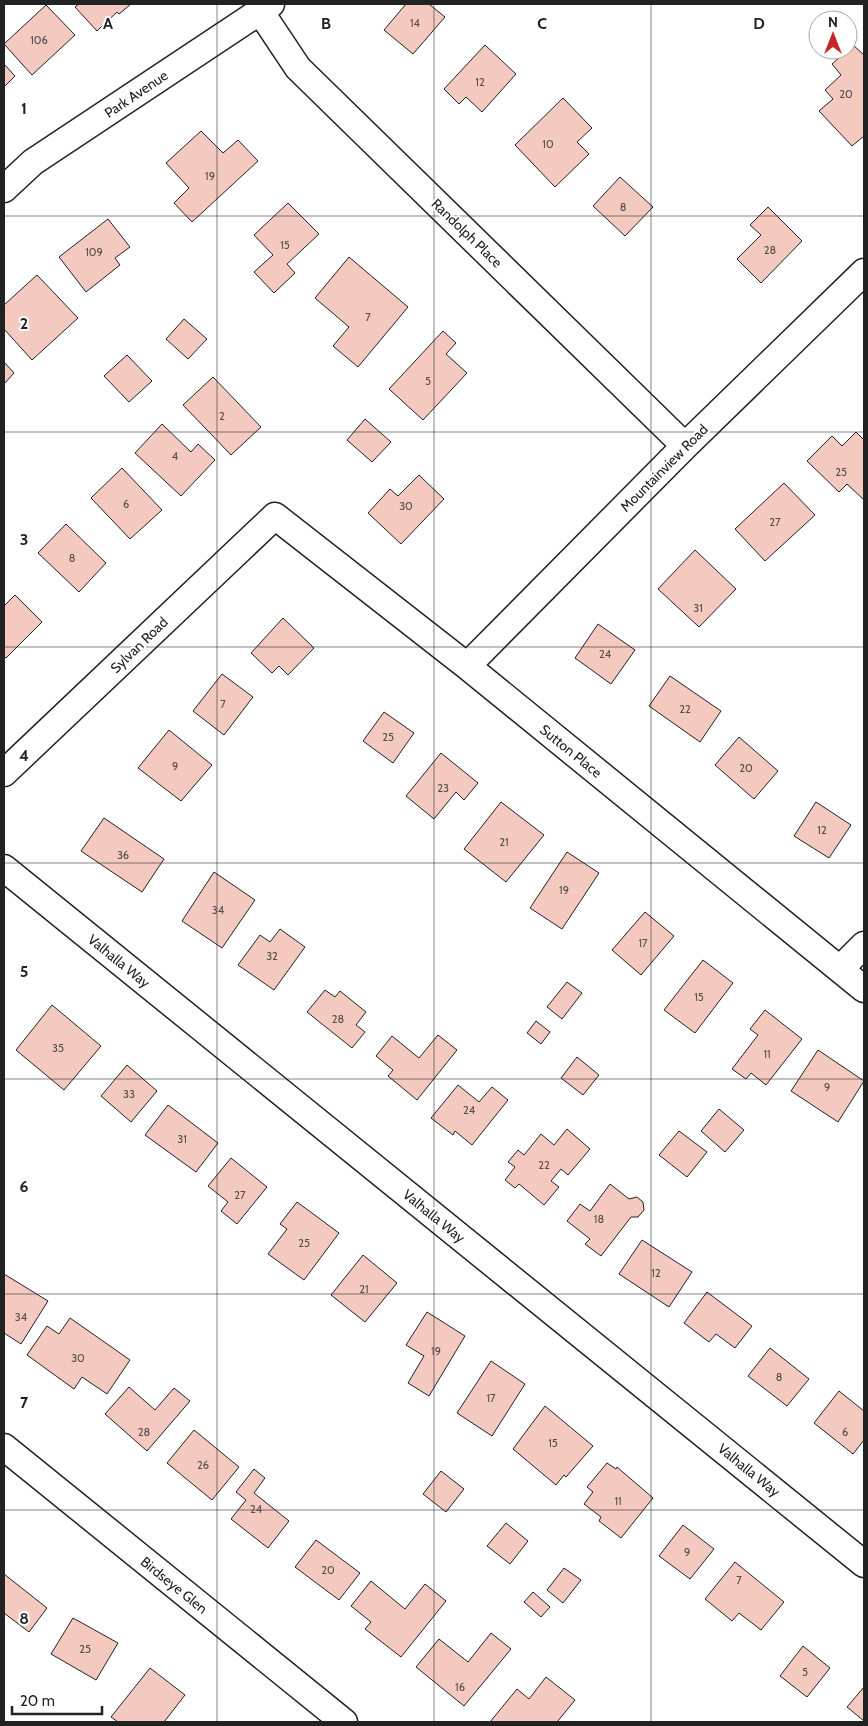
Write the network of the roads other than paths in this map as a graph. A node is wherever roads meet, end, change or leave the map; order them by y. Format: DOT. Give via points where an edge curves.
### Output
graph roads {
  1 [pos="266,7"];
  2 [pos="4,188"];
  3 [pos="864,272"];
  4 [pos="686,446"];
  5 [pos="275,516"];
  6 [pos="467,666"];
  7 [pos="4,774"];
  8 [pos="4,868"];
  9 [pos="864,945"];
  10 [pos="840,969"];
  11 [pos="864,989"];
  12 [pos="4,1448"];
  13 [pos="864,1564"];
  14 [pos="344,1722"];
  1 -- 2 [label="street, Park Avenue" via="33,162"];
  1 -- 4 [label="street, Randolph Place" via="298,68"];
  3 -- 4 [label="street, Mountainview Road"];
  4 -- 6 [label="street, Mountainview Road"];
  5 -- 6 [label="street, Sutton Place"];
  5 -- 7 [label="street, Sylvan Road"];
  6 -- 10 [label="street, Sutton Place"];
  8 -- 13 [label="street, Valhalla Way"];
  9 -- 10 [label="street"];
  10 -- 11 [label="street, Sutton Place"];
  12 -- 14 [label="street, Birdseye Glen"];
}
